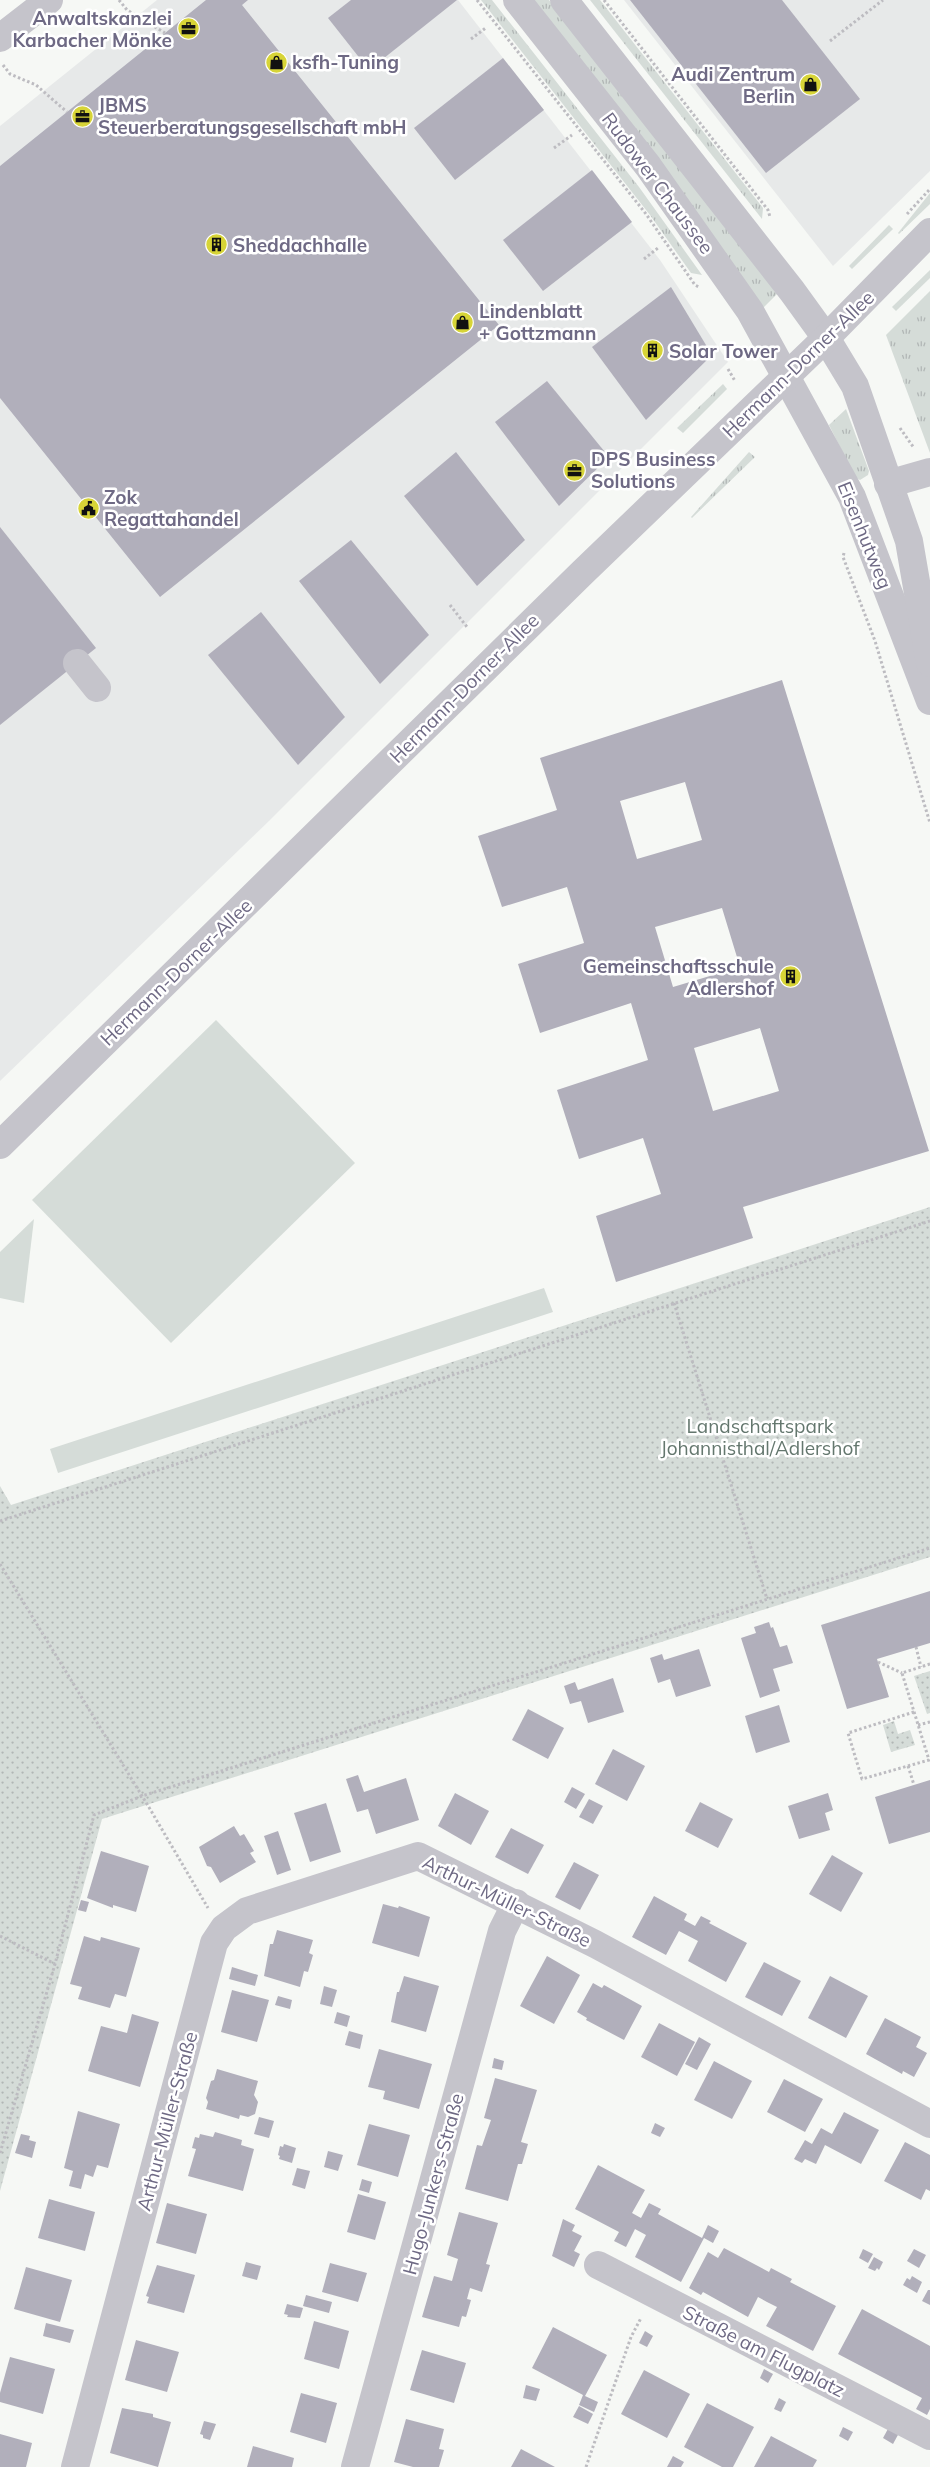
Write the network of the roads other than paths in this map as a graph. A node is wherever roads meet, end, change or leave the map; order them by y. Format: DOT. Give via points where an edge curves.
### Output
graph roads {
  1 [pos="49,0"];
  2 [pos="517,0"];
  3 [pos="564,0"];
  4 [pos="0,38"];
  5 [pos="930,232"];
  6 [pos="826,338"];
  7 [pos="786,376"];
  8 [pos="927,473"];
  9 [pos="888,484"];
  10 [pos="926,616"];
  11 [pos="77,663"];
  12 [pos="930,663"];
  13 [pos="97,688"];
  14 [pos="930,701"];
  15 [pos="0,1145"];
  16 [pos="516,1903"];
  17 [pos="930,2124"];
  18 [pos="598,2265"];
  19 [pos="930,2436"];
  20 [pos="74,2467"];
  21 [pos="355,2467"];
  1 -- 4 [label="street"];
  2 -- 7 [label="street, Rudower Chaussee" via="697,233 750,311"];
  3 -- 6 [label="street, Rudower Chaussee"];
  5 -- 6 [label="street, Hermann-Dorner-Allee"];
  6 -- 7 [label="street, Hermann-Dorner-Allee"];
  6 -- 9 [label="street, Eisenhutweg" via="855,386"];
  7 -- 14 [label="street, Eisenhutweg" via="852,497"];
  7 -- 15 [label="street, Hermann-Dorner-Allee" via="582,572"];
  8 -- 9 [label="street"];
  9 -- 10 [label="street, Eisenhutweg" via="909,542"];
  10 -- 12 [label="street, Eisenhutweg"];
  11 -- 13 [label="street"];
  16 -- 17 [label="street, Arthur-Müller-Straße"];
  16 -- 20 [label="street, Arthur-Müller-Straße" via="418,1856 247,1911 224,1928 214,1943"];
  16 -- 21 [label="street, Hugo-Junkers-Straße" via="502,1932"];
  18 -- 19 [label="street, Straße am Flugplatz"];
}
